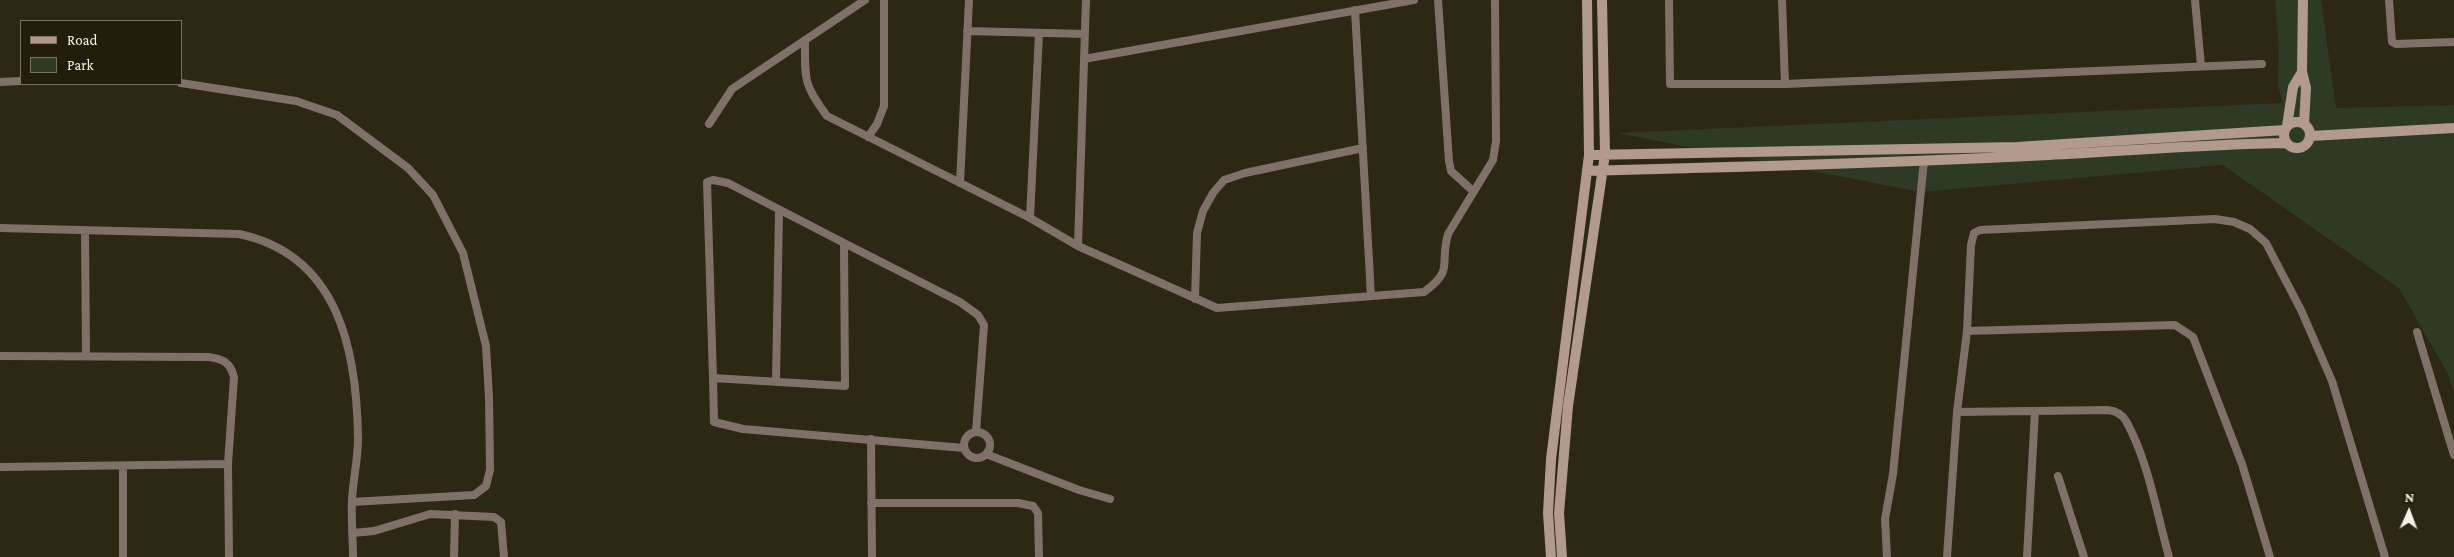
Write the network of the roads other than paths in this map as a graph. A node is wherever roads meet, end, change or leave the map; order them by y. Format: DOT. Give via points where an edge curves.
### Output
graph roads {
  1 [pos="865,0"];
  2 [pos="884,0"];
  3 [pos="969,0"];
  4 [pos="1086,0"];
  5 [pos="1414,0"];
  6 [pos="1438,0"];
  7 [pos="1495,0"];
  8 [pos="1587,0"];
  9 [pos="1602,0"];
  10 [pos="1668,0"];
  11 [pos="1782,0"];
  12 [pos="2195,0"];
  13 [pos="2303,0"];
  14 [pos="2389,0"];
  15 [pos="1355,10"];
  16 [pos="968,31"];
  17 [pos="1039,33"];
  18 [pos="1085,34"];
  19 [pos="805,40"];
  20 [pos="2454,42"];
  21 [pos="1084,59"];
  22 [pos="2262,64"];
  23 [pos="2201,66"];
  24 [pos="2302,72"];
  25 [pos="0,82"];
  26 [pos="20,82"];
  27 [pos="182,83"];
  28 [pos="1785,84"];
  29 [pos="709,124"];
  30 [pos="2304,124"];
  31 [pos="2286,128"];
  32 [pos="2454,128"];
  33 [pos="868,136"];
  34 [pos="2311,136"];
  35 [pos="2286,143"];
  36 [pos="1363,148"];
  37 [pos="1605,154"];
  38 [pos="1589,155"];
  39 [pos="1924,160"];
  40 [pos="1586,171"];
  41 [pos="1603,171"];
  42 [pos="960,183"];
  43 [pos="1473,191"];
  44 [pos="779,211"];
  45 [pos="1030,218"];
  46 [pos="0,228"];
  47 [pos="85,231"];
  48 [pos="844,244"];
  49 [pos="1078,246"];
  50 [pos="1371,296"];
  51 [pos="1195,299"];
  52 [pos="1967,331"];
  53 [pos="2417,332"];
  54 [pos="0,356"];
  55 [pos="86,356"];
  56 [pos="713,378"];
  57 [pos="776,382"];
  58 [pos="2035,411"];
  59 [pos="1957,412"];
  60 [pos="976,432"];
  61 [pos="871,439"];
  62 [pos="964,448"];
  63 [pos="986,454"];
  64 [pos="2454,455"];
  65 [pos="228,464"];
  66 [pos="123,466"];
  67 [pos="0,467"];
  68 [pos="2058,476"];
  69 [pos="1110,499"];
  70 [pos="352,502"];
  71 [pos="871,503"];
  72 [pos="455,514"];
  73 [pos="352,533"];
  74 [pos="123,557"];
  75 [pos="229,557"];
  76 [pos="353,557"];
  77 [pos="454,557"];
  78 [pos="504,557"];
  79 [pos="872,557"];
  80 [pos="1039,557"];
  81 [pos="1551,557"];
  82 [pos="1562,557"];
  83 [pos="1887,557"];
  84 [pos="1947,557"];
  85 [pos="2028,557"];
  86 [pos="2084,557"];
  87 [pos="2170,557"];
  88 [pos="2270,557"];
  89 [pos="2385,557"];
  1 -- 19 [label="street"];
  2 -- 33 [label="street" via="884,106"];
  3 -- 16 [label="street"];
  4 -- 18 [label="street"];
  5 -- 15 [label="street"];
  6 -- 43 [label="street" via="1448,161 1451,171"];
  7 -- 43 [label="street" via="1496,141 1493,160"];
  8 -- 38 [label="street"];
  9 -- 37 [label="street"];
  10 -- 28 [label="street" via="1670,84"];
  11 -- 28 [label="street"];
  12 -- 23 [label="street"];
  13 -- 24 [label="street"];
  14 -- 20 [label="street" via="2392,42"];
  15 -- 21 [label="street"];
  15 -- 36 [label="street"];
  16 -- 17 [label="street"];
  16 -- 42 [label="street"];
  17 -- 18 [label="street"];
  17 -- 45 [label="street"];
  18 -- 21 [label="street"];
  19 -- 29 [label="street" via="732,89"];
  19 -- 33 [label="street" via="805,80 814,99 827,116"];
  21 -- 49 [label="street"];
  22 -- 23 [label="street"];
  23 -- 28 [label="street"];
  24 -- 30 [label="street" via="2306,88"];
  24 -- 31 [label="street" via="2293,86"];
  25 -- 26 [label="street"];
  27 -- 70 [label="street" via="296,101 337,115 408,168 433,195 463,253 486,346 490,470 486,486 474,496"];
  30 -- 31 [label="street" via="2295,122"];
  30 -- 34 [label="street"];
  31 -- 35 [label="street"];
  31 -- 37 [label="street" via="2017,147"];
  32 -- 34 [label="street"];
  33 -- 42 [label="street"];
  34 -- 35 [label="street" via="2303,147 2294,148"];
  35 -- 39 [label="street"];
  36 -- 50 [label="street"];
  36 -- 51 [label="street" via="1224,180 1203,211 1197,233"];
  37 -- 38 [label="street"];
  37 -- 41 [label="street"];
  38 -- 40 [label="street"];
  39 -- 41 [label="street"];
  39 -- 83 [label="street" via="1893,474 1885,520"];
  40 -- 41 [label="street"];
  40 -- 81 [label="street" via="1552,450 1548,513"];
  41 -- 82 [label="street" via="1568,406 1559,513"];
  42 -- 45 [label="street"];
  43 -- 50 [label="street" via="1448,234 1444,248 1445,269 1438,281 1424,292"];
  44 -- 48 [label="street"];
  44 -- 56 [label="street" via="728,182 707,182"];
  44 -- 57 [label="street"];
  45 -- 49 [label="street"];
  46 -- 47 [label="street"];
  47 -- 55 [label="street"];
  47 -- 70 [label="street" via="239,234 275,247 312,273 323,286 339,318 350,360 358,441"];
  48 -- 57 [label="street" via="845,386"];
  48 -- 60 [label="street" via="960,302 978,315 984,326"];
  49 -- 51 [label="street"];
  50 -- 51 [label="street" via="1217,308"];
  52 -- 59 [label="street"];
  52 -- 88 [label="street" via="2175,325 2186,330 2193,336 2242,464"];
  52 -- 89 [label="street" via="1970,245 1974,232 2216,220 2234,222 2250,229 2266,243 2318,346 2332,381"];
  53 -- 64 [label="street"];
  54 -- 55 [label="street"];
  55 -- 65 [label="street" via="208,357 221,359 231,366 234,376"];
  56 -- 57 [label="street"];
  56 -- 61 [label="street" via="714,422 743,429"];
  58 -- 59 [label="street"];
  58 -- 85 [label="street"];
  58 -- 87 [label="street" via="2113,410 2122,417 2142,460"];
  59 -- 84 [label="street"];
  60 -- 62 [label="street" via="968,435"];
  60 -- 63 [label="street" via="988,438 990,446"];
  61 -- 62 [label="street"];
  61 -- 71 [label="street"];
  62 -- 63 [label="street" via="973,457"];
  63 -- 69 [label="street"];
  65 -- 66 [label="street"];
  65 -- 75 [label="street"];
  66 -- 67 [label="street"];
  66 -- 74 [label="street"];
  68 -- 86 [label="street"];
  70 -- 73 [label="street"];
  71 -- 79 [label="street"];
  71 -- 80 [label="street" via="1018,503 1033,506 1038,513"];
  72 -- 73 [label="street" via="430,514 374,531"];
  72 -- 77 [label="street"];
  72 -- 78 [label="street" via="498,518"];
  73 -- 76 [label="street"];
}
